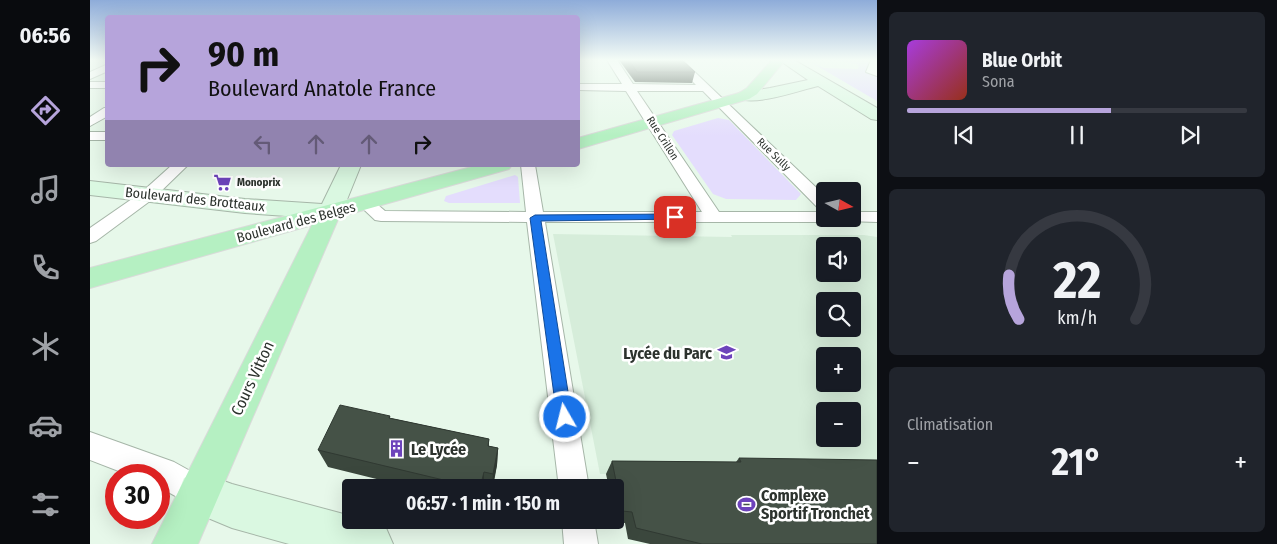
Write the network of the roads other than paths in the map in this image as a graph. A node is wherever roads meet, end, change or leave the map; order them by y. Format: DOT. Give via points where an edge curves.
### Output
graph roads {
  1 [pos="628,85"];
  2 [pos="703,85"];
  3 [pos="756,85"];
  4 [pos="804,85"];
  5 [pos="829,85"];
  6 [pos="580,87"];
  7 [pos="630,88"];
  8 [pos="706,88"];
  9 [pos="744,96"];
  10 [pos="719,100"];
  11 [pos="105,113"];
  12 [pos="877,115"];
  13 [pos="90,122"];
  14 [pos="653,123"];
  15 [pos="90,136"];
  16 [pos="105,136"];
  17 [pos="580,143"];
  18 [pos="179,167"];
  19 [pos="350,167"];
  20 [pos="495,167"];
  21 [pos="528,167"];
  22 [pos="90,188"];
  23 [pos="148,195"];
  24 [pos="816,195"];
  25 [pos="365,203"];
  26 [pos="333,204"];
  27 [pos="714,217"];
  28 [pos="816,217"];
  29 [pos="861,217"];
  30 [pos="535,218"];
  31 [pos="877,218"];
  32 [pos="90,237"];
  33 [pos="90,278"];
  34 [pos="90,446"];
  35 [pos="573,479"];
  36 [pos="199,493"];
  37 [pos="579,529"];
  38 [pos="175,544"];
  39 [pos="370,544"];
  40 [pos="581,544"];
  1 -- 7 [label="street, Rue Crillon"];
  2 -- 8 [label="street, Rue Sully"];
  3 -- 9 [label="main road"];
  4 -- 9 [label="main road" via="770,94"];
  5 -- 12 [label="main road"];
  6 -- 7 [label="street"];
  7 -- 8 [label="street"];
  7 -- 14 [label="street, Rue Crillon"];
  8 -- 10 [label="street, Rue Sully"];
  9 -- 10 [label="main road"];
  10 -- 14 [label="main road"];
  10 -- 24 [label="street, Rue Sully"];
  11 -- 13 [label="street"];
  14 -- 17 [label="main road"];
  14 -- 27 [label="street, Rue Crillon"];
  15 -- 16 [label="street"];
  18 -- 23 [label="street"];
  19 -- 26 [label="main road, Cours Vitton"];
  20 -- 25 [label="main road, Boulevard des Belges"];
  21 -- 30 [label="street"];
  22 -- 23 [label="main road, Boulevard des Brotteaux"];
  23 -- 26 [label="main road, Boulevard des Brotteaux" via="245,206"];
  23 -- 32 [label="street"];
  25 -- 26 [label="main road, Boulevard des Belges"];
  25 -- 30 [label="street" via="381,216"];
  26 -- 33 [label="main road, Boulevard des Belges"];
  26 -- 36 [label="main road, Cours Vitton"];
  27 -- 28 [label="street"];
  27 -- 30 [label="street"];
  29 -- 31 [label="street"];
  30 -- 35 [label="street"];
  34 -- 36 [label="street" via="162,473"];
  36 -- 38 [label="main road, Cours Vitton"];
  36 -- 39 [label="main road" via="232,506"];
  37 -- 40 [label="street"];
}
